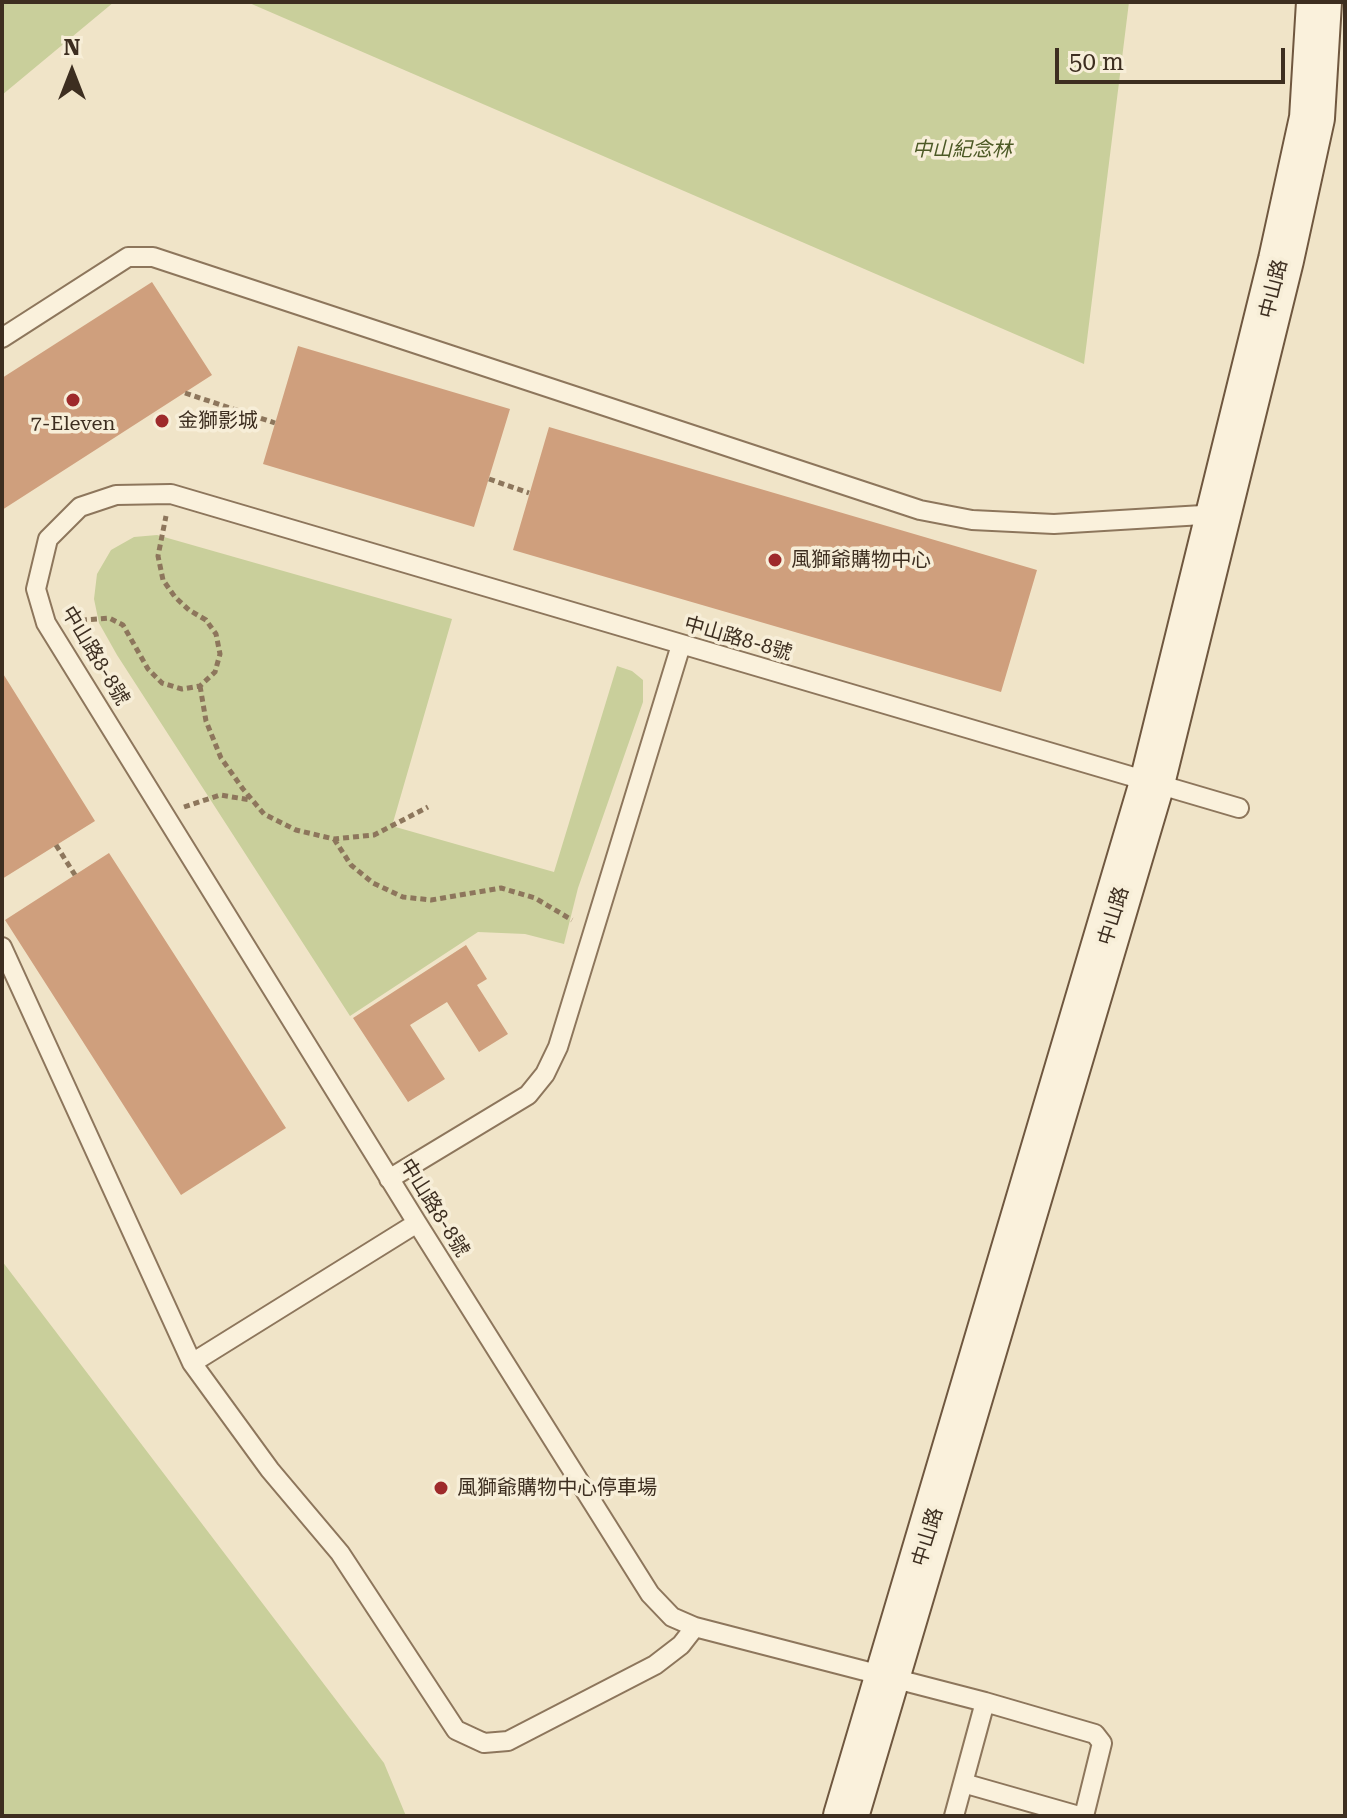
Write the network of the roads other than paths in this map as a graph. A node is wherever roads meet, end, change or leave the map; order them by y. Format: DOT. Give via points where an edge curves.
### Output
graph roads {
  1 [pos="1319,2"];
  2 [pos="2,338"];
  3 [pos="1219,514"];
  4 [pos="681,645"];
  5 [pos="1152,783"];
  6 [pos="1239,808"];
  7 [pos="2,947"];
  8 [pos="389,1179"];
  9 [pos="417,1223"];
  10 [pos="192,1363"];
  11 [pos="695,1627"];
  12 [pos="886,1677"];
  13 [pos="985,1702"];
  14 [pos="963,1783"];
  15 [pos="846,1816"];
  16 [pos="954,1816"];
  17 [pos="1081,1816"];
  1 -- 3 [label="main road, 中山路" via="1312,118"];
  2 -- 3 [label="lane" via="128,257 153,257 920,510 972,520 1054,524"];
  3 -- 5 [label="main road, 中山路"];
  4 -- 5 [label="lane, 中山路8-8號"];
  4 -- 8 [label="lane" via="558,1047 545,1074 528,1095"];
  4 -- 8 [label="lane, 中山路8-8號" via="171,494 116,495 80,507 48,539 36,589 46,623"];
  5 -- 6 [label="lane, 中山路8-8號"];
  5 -- 12 [label="main road, 中山路"];
  7 -- 10 [label="lane"];
  8 -- 9 [label="lane, 中山路8-8號"];
  9 -- 10 [label="lane"];
  9 -- 11 [label="lane, 中山路8-8號" via="650,1594 672,1617"];
  10 -- 11 [label="lane" via="270,1470 340,1553 456,1730 484,1743 508,1741 655,1665"];
  11 -- 12 [label="lane, 中山路8-8號"];
  12 -- 13 [label="lane, 中山路8-8號"];
  12 -- 15 [label="main road, 中山路"];
  13 -- 14 [label="lane"];
  13 -- 17 [label="lane, 中山路8-8號" via="1095,1734 1102,1743"];
  14 -- 16 [label="lane"];
  14 -- 17 [label="lane"];
}
